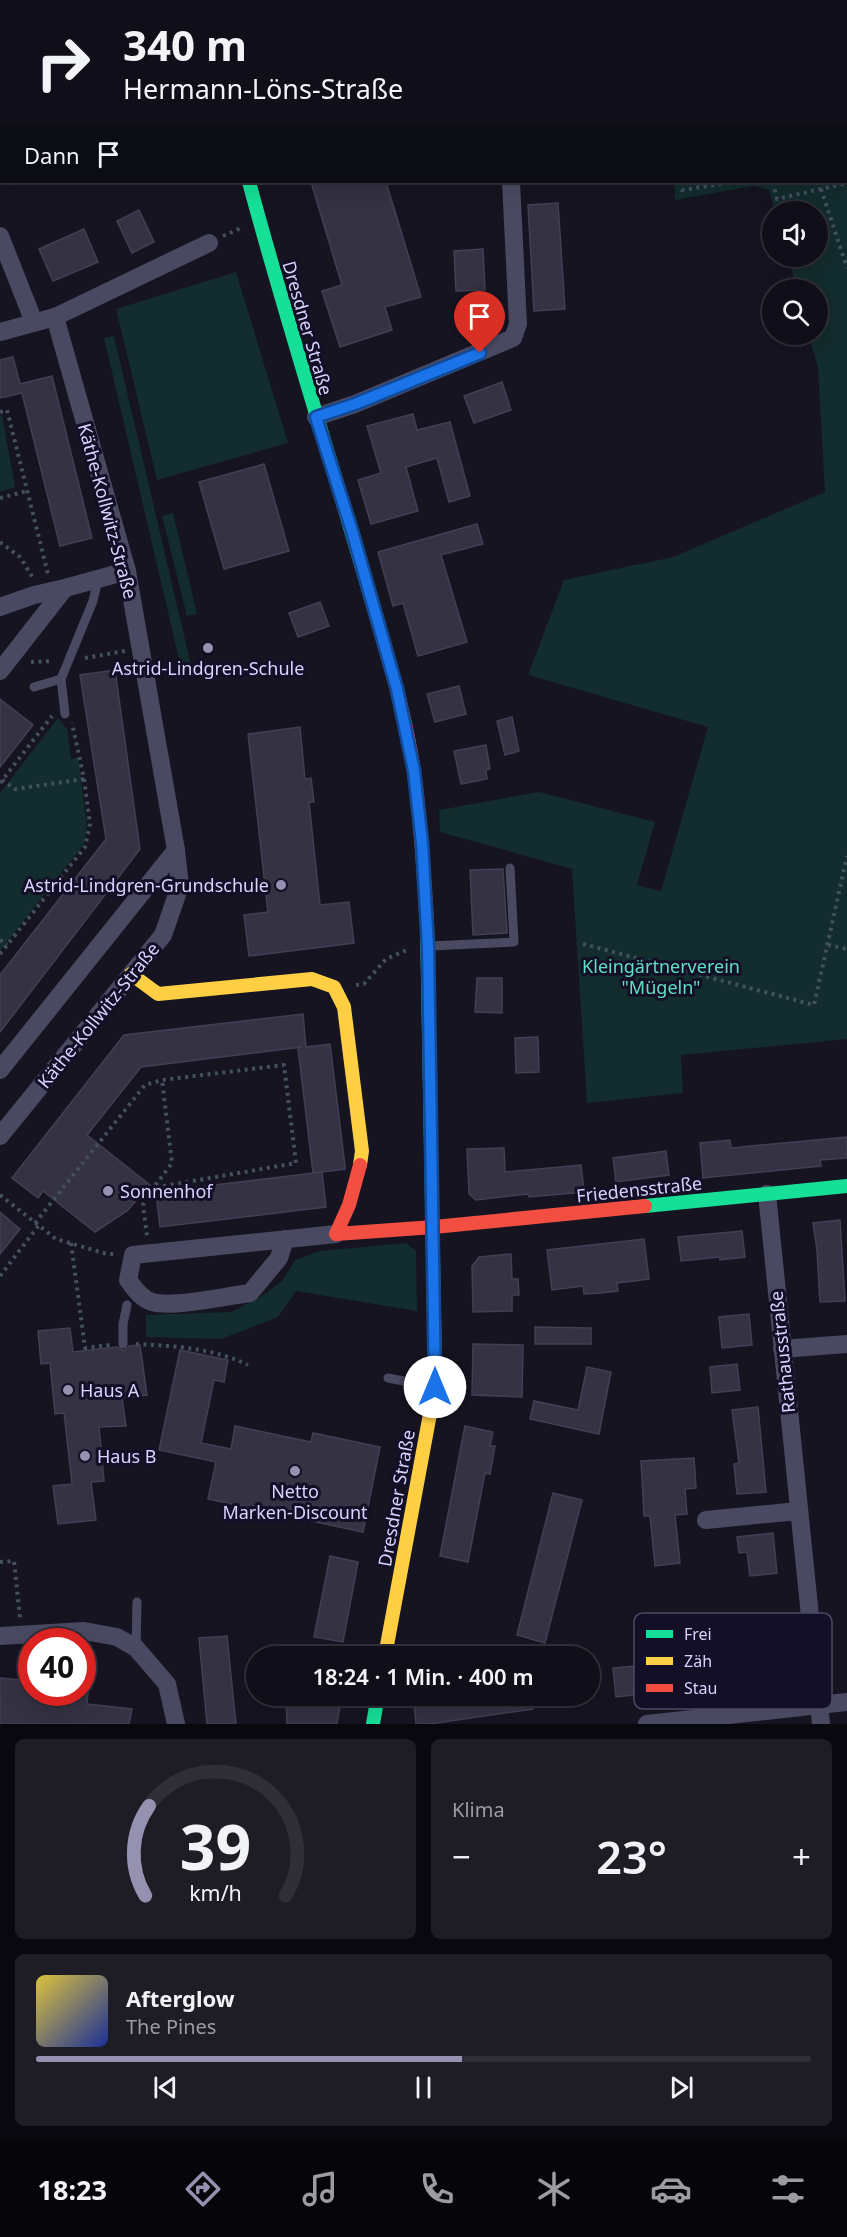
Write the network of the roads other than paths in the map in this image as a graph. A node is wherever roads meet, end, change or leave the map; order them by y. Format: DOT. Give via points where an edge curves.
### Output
graph roads {
  1 [pos="249,183"];
  2 [pos="511,183"];
  3 [pos="0,236"];
  4 [pos="209,243"];
  5 [pos="55,317"];
  6 [pos="34,322"];
  7 [pos="0,332"];
  8 [pos="316,417"];
  9 [pos="127,571"];
  10 [pos="98,579"];
  11 [pos="51,591"];
  12 [pos="0,607"];
  13 [pos="0,671"];
  14 [pos="61,679"];
  15 [pos="34,687"];
  16 [pos="65,714"];
  17 [pos="176,850"];
  18 [pos="510,868"];
  19 [pos="428,946"];
  20 [pos="131,974"];
  21 [pos="0,1070"];
  22 [pos="0,1136"];
  23 [pos="847,1186"];
  24 [pos="767,1194"];
  25 [pos="434,1227"];
  26 [pos="336,1234"];
  27 [pos="285,1239"];
  28 [pos="128,1305"];
  29 [pos="123,1344"];
  30 [pos="847,1344"];
  31 [pos="782,1349"];
  32 [pos="388,1378"];
  33 [pos="435,1387"];
  34 [pos="798,1511"];
  35 [pos="706,1520"];
  36 [pos="137,1602"];
  37 [pos="809,1613"];
  38 [pos="0,1636"];
  39 [pos="387,1646"];
  40 [pos="136,1648"];
  41 [pos="847,1702"];
  42 [pos="832,1704"];
  43 [pos="376,1706"];
  44 [pos="783,1709"];
  45 [pos="819,1709"];
  46 [pos="176,1724"];
  47 [pos="373,1724"];
  48 [pos="647,1724"];
  49 [pos="821,1724"];
  1 -- 8 [label="street, Dresdner Straße"];
  2 -- 8 [label="street" via="518,324 513,338"];
  3 -- 6 [label="street"];
  4 -- 5 [label="street"];
  5 -- 6 [label="street"];
  5 -- 9 [label="street, Käthe-Kollwitz-Straße"];
  6 -- 7 [label="street"];
  8 -- 19 [label="street, Dresdner Straße" via="402,710 421,833"];
  9 -- 10 [label="street"];
  9 -- 17 [label="street, Käthe-Kollwitz-Straße"];
  10 -- 11 [label="street"];
  10 -- 14 [label="lane"];
  11 -- 12 [label="street"];
  11 -- 13 [label="street"];
  14 -- 15 [label="lane"];
  14 -- 16 [label="lane"];
  17 -- 20 [label="street, Käthe-Kollwitz-Straße" via="180,886 163,935"];
  17 -- 21 [label="street"];
  18 -- 19 [label="lane" via="514,942"];
  19 -- 25 [label="street, Dresdner Straße"];
  20 -- 22 [label="street, Käthe-Kollwitz-Straße"];
  20 -- 26 [label="street" via="158,994 312,978 334,987 344,1007 362,1151 358,1177"];
  23 -- 24 [label="street, Friedensstraße"];
  24 -- 25 [label="street, Friedensstraße"];
  24 -- 31 [label="street, Rathausstraße"];
  25 -- 26 [label="street, Friedensstraße"];
  25 -- 33 [label="street, Dresdner Straße"];
  26 -- 27 [label="street"];
  27 -- 27 [label="street" via="279,1258 250,1293 151,1302 128,1280 141,1254"];
  28 -- 29 [label="lane"];
  30 -- 31 [label="street"];
  31 -- 34 [label="street, Rathausstraße"];
  32 -- 33 [label="lane"];
  33 -- 39 [label="street, Dresdner Straße"];
  34 -- 35 [label="street"];
  34 -- 37 [label="street, Rathausstraße"];
  36 -- 40 [label="lane"];
  38 -- 40 [label="street" via="84,1630 117,1637"];
  40 -- 46 [label="street" via="167,1684"];
  41 -- 42 [label="street"];
  43 -- 47 [label="street"];
  44 -- 48 [label="street"];
  45 -- 49 [label="street, Rathausstraße"];
}
